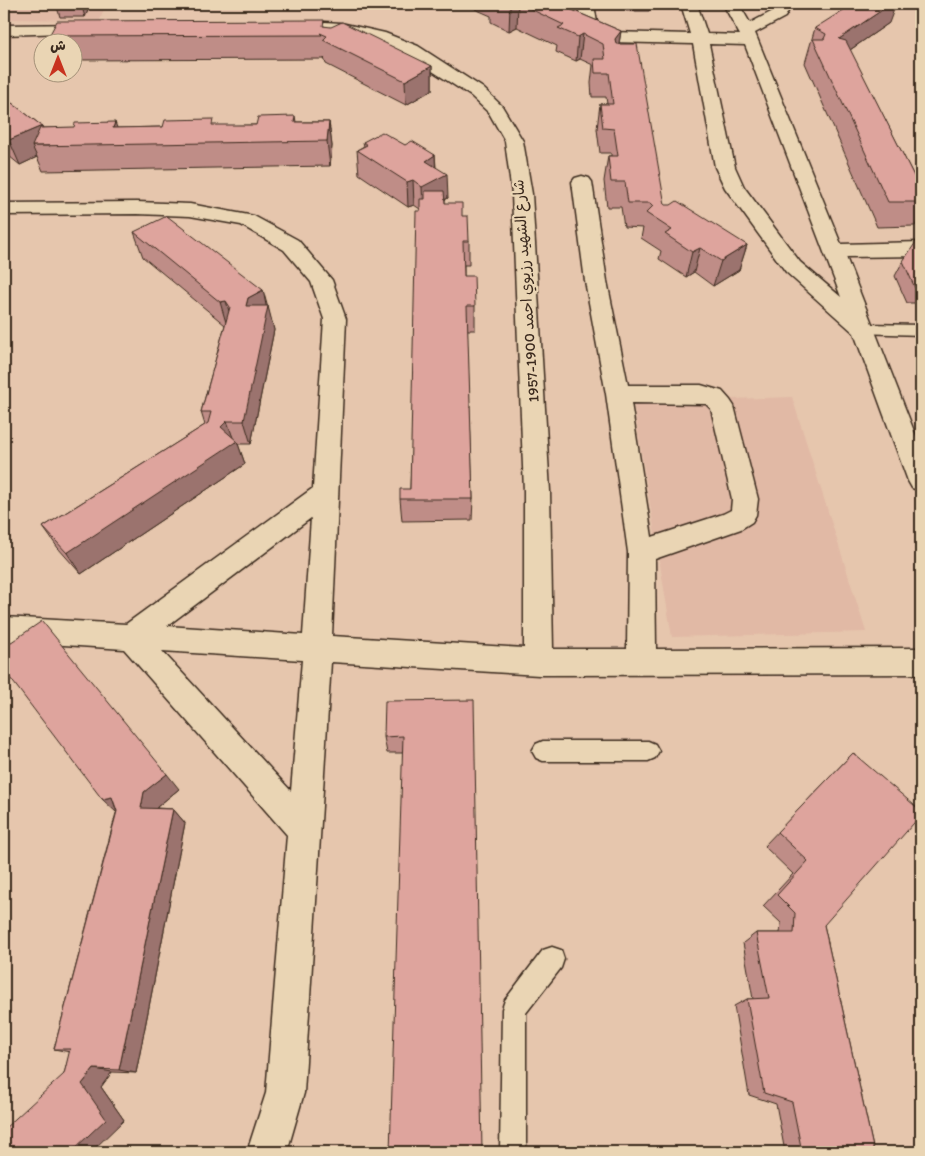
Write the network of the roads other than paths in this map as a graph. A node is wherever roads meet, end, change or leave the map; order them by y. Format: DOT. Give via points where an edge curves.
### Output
graph roads {
  1 [pos="526,4"];
  2 [pos="586,4"];
  3 [pos="689,4"];
  4 [pos="731,4"];
  5 [pos="784,4"];
  6 [pos="311,27"];
  7 [pos="113,29"];
  8 [pos="4,30"];
  9 [pos="590,32"];
  10 [pos="748,36"];
  11 [pos="700,39"];
  12 [pos="582,182"];
  13 [pos="4,209"];
  14 [pos="921,249"];
  15 [pos="833,251"];
  16 [pos="864,330"];
  17 [pos="921,330"];
  18 [pos="618,394"];
  19 [pos="910,425"];
  20 [pos="921,481"];
  21 [pos="325,493"];
  22 [pos="641,552"];
  23 [pos="4,629"];
  24 [pos="131,637"];
  25 [pos="317,648"];
  26 [pos="921,661"];
  27 [pos="539,662"];
  28 [pos="642,662"];
  29 [pos="542,751"];
  30 [pos="648,751"];
  31 [pos="304,830"];
  32 [pos="552,959"];
  33 [pos="267,1152"];
  34 [pos="513,1152"];
  1 -- 9 [label="street"];
  2 -- 9 [label="street"];
  3 -- 11 [label="street"];
  4 -- 10 [label="street"];
  5 -- 10 [label="street" via="779,14"];
  6 -- 27 [label="street, شارع الشهيد رزيوي احمد 1900-1957" via="359,31 412,50 477,92 496,110 514,141 522,194 537,491"];
  7 -- 8 [label="street"];
  9 -- 11 [label="street" via="610,37"];
  10 -- 11 [label="street"];
  10 -- 15 [label="street"];
  11 -- 16 [label="street" via="725,167 735,188 792,267"];
  12 -- 18 [label="street" via="596,281"];
  13 -- 21 [label="street" via="190,210 247,220 291,245 321,280 334,319"];
  14 -- 15 [label="street"];
  15 -- 16 [label="street"];
  16 -- 17 [label="lane"];
  16 -- 19 [label="street"];
  18 -- 22 [label="street"];
  18 -- 22 [label="street" via="701,394 714,398 722,406 745,499 742,515 732,522"];
  19 -- 20 [label="street"];
  21 -- 24 [label="street"];
  21 -- 25 [label="street"];
  22 -- 28 [label="street"];
  23 -- 24 [label="street"];
  24 -- 25 [label="street"];
  24 -- 31 [label="street"];
  25 -- 27 [label="street"];
  25 -- 31 [label="street"];
  26 -- 28 [label="street"];
  27 -- 28 [label="street"];
  29 -- 30 [label="lane"];
  31 -- 33 [label="street" via="285,1094"];
  32 -- 34 [label="lane" via="514,1009"];
}
